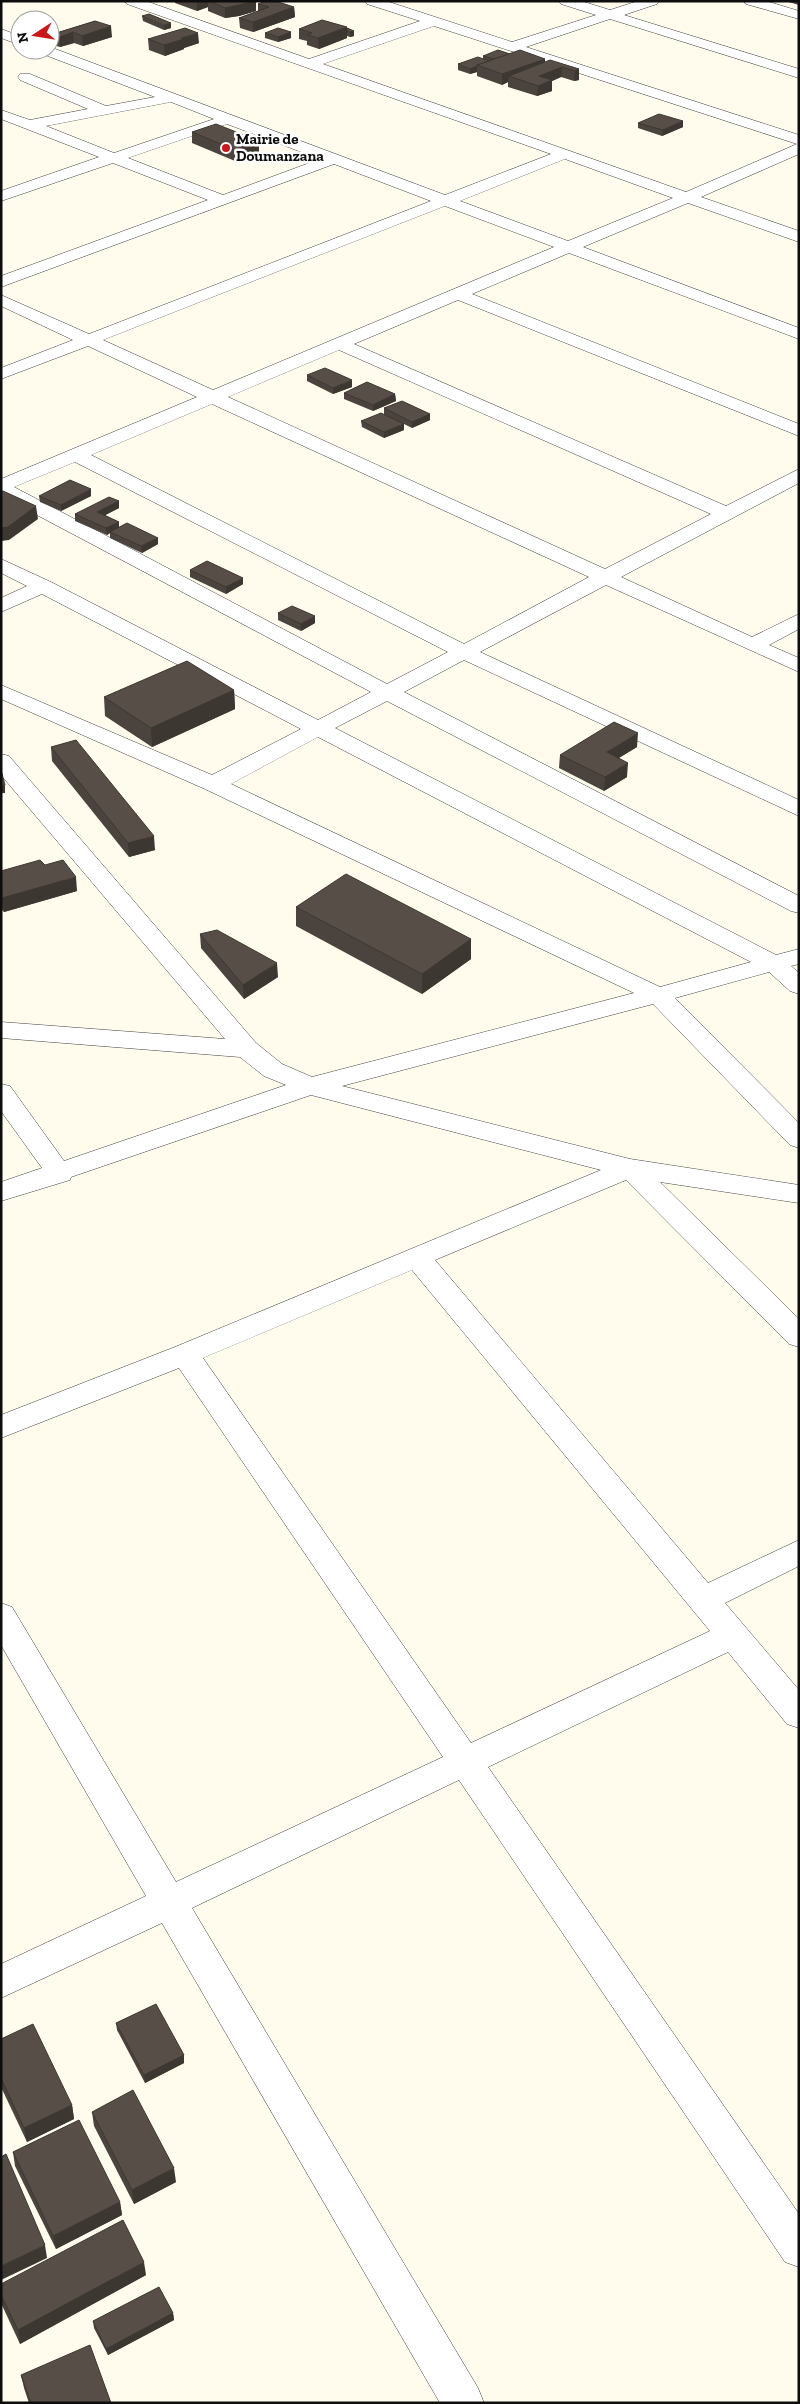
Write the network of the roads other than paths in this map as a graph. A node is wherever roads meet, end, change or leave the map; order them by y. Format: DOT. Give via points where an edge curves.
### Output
graph roads {
  1 [pos="132,1"];
  2 [pos="372,1"];
  3 [pos="566,1"];
  4 [pos="652,1"];
  5 [pos="750,1"];
  6 [pos="609,15"];
  7 [pos="799,15"];
  8 [pos="434,21"];
  9 [pos="511,47"];
  10 [pos="60,56"];
  11 [pos="308,64"];
  12 [pos="799,74"];
  13 [pos="25,77"];
  14 [pos="171,98"];
  15 [pos="105,111"];
  16 [pos="1,114"];
  17 [pos="227,118"];
  18 [pos="29,125"];
  19 [pos="799,140"];
  20 [pos="799,148"];
  21 [pos="565,154"];
  22 [pos="112,158"];
  23 [pos="334,159"];
  24 [pos="1,196"];
  25 [pos="688,198"];
  26 [pos="222,200"];
  27 [pos="445,201"];
  28 [pos="799,237"];
  29 [pos="569,248"];
  30 [pos="1,282"];
  31 [pos="458,294"];
  32 [pos="1,300"];
  33 [pos="799,334"];
  34 [pos="88,340"];
  35 [pos="340,344"];
  36 [pos="1,374"];
  37 [pos="213,397"];
  38 [pos="799,431"];
  39 [pos="76,455"];
  40 [pos="799,475"];
  41 [pos="1,487"];
  42 [pos="726,513"];
  43 [pos="1,565"];
  44 [pos="606,577"];
  45 [pos="44,586"];
  46 [pos="1,606"];
  47 [pos="799,620"];
  48 [pos="753,645"];
  49 [pos="464,652"];
  50 [pos="799,666"];
  51 [pos="1,691"];
  52 [pos="387,692"];
  53 [pos="320,728"];
  54 [pos="1,761"];
  55 [pos="213,784"];
  56 [pos="799,809"];
  57 [pos="799,906"];
  58 [pos="799,956"];
  59 [pos="773,963"];
  60 [pos="799,986"];
  61 [pos="658,995"];
  62 [pos="1,1030"];
  63 [pos="247,1049"];
  64 [pos="310,1086"];
  65 [pos="1,1092"];
  66 [pos="799,1139"];
  67 [pos="630,1168"];
  68 [pos="60,1174"];
  69 [pos="1,1192"];
  70 [pos="799,1194"];
  71 [pos="417,1258"];
  72 [pos="799,1337"];
  73 [pos="185,1354"];
  74 [pos="1,1427"];
  75 [pos="799,1552"];
  76 [pos="703,1600"];
  77 [pos="1,1616"];
  78 [pos="732,1635"];
  79 [pos="799,1714"];
  80 [pos="465,1761"];
  81 [pos="170,1902"];
  82 [pos="1,1982"];
  83 [pos="799,2248"];
  84 [pos="462,2403"];
  1 -- 11 [label="street"];
  2 -- 8 [label="street"];
  3 -- 6 [label="street"];
  4 -- 6 [label="street"];
  5 -- 7 [label="street"];
  6 -- 9 [label="street"];
  6 -- 12 [label="street"];
  8 -- 9 [label="street"];
  8 -- 11 [label="street"];
  9 -- 19 [label="street"];
  10 -- 14 [label="street"];
  11 -- 21 [label="street"];
  13 -- 15 [label="street"];
  14 -- 15 [label="street"];
  14 -- 17 [label="street"];
  15 -- 18 [label="street"];
  16 -- 18 [label="street"];
  17 -- 22 [label="street"];
  17 -- 23 [label="street"];
  18 -- 22 [label="street"];
  20 -- 25 [label="street"];
  21 -- 25 [label="street"];
  21 -- 27 [label="street"];
  22 -- 24 [label="street"];
  22 -- 26 [label="street"];
  23 -- 26 [label="street"];
  23 -- 27 [label="street"];
  25 -- 28 [label="street"];
  25 -- 29 [label="street"];
  26 -- 30 [label="street"];
  27 -- 29 [label="street"];
  27 -- 34 [label="street"];
  29 -- 31 [label="street"];
  29 -- 33 [label="street"];
  31 -- 35 [label="street"];
  31 -- 38 [label="street"];
  32 -- 34 [label="street"];
  34 -- 36 [label="street"];
  34 -- 37 [label="street"];
  35 -- 37 [label="street"];
  35 -- 42 [label="street"];
  37 -- 39 [label="street"];
  37 -- 44 [label="street"];
  39 -- 41 [label="street"];
  39 -- 49 [label="street"];
  40 -- 42 [label="street"];
  41 -- 52 [label="street"];
  42 -- 44 [label="street"];
  43 -- 45 [label="street"];
  44 -- 48 [label="street"];
  44 -- 49 [label="street"];
  45 -- 46 [label="street"];
  45 -- 53 [label="street"];
  47 -- 48 [label="street"];
  48 -- 50 [label="street"];
  49 -- 52 [label="street"];
  49 -- 56 [label="street"];
  51 -- 55 [label="street"];
  52 -- 53 [label="street"];
  52 -- 57 [label="street"];
  53 -- 55 [label="street"];
  53 -- 59 [label="street"];
  54 -- 63 [label="street"];
  55 -- 61 [label="street"];
  58 -- 59 [label="street"];
  59 -- 60 [label="street"];
  59 -- 61 [label="street"];
  61 -- 64 [label="street"];
  61 -- 66 [label="street"];
  62 -- 63 [label="street"];
  63 -- 64 [label="street" via="273,1070"];
  64 -- 67 [label="street"];
  64 -- 68 [label="street"];
  65 -- 68 [label="street"];
  67 -- 70 [label="street"];
  67 -- 71 [label="street"];
  67 -- 72 [label="street"];
  68 -- 69 [label="street"];
  71 -- 73 [label="street"];
  71 -- 76 [label="street"];
  73 -- 74 [label="street"];
  73 -- 80 [label="street"];
  75 -- 76 [label="street"];
  76 -- 78 [label="street"];
  77 -- 81 [label="street"];
  78 -- 79 [label="street"];
  78 -- 80 [label="street"];
  80 -- 81 [label="street"];
  80 -- 83 [label="street"];
  81 -- 82 [label="street"];
  81 -- 84 [label="street"];
}
